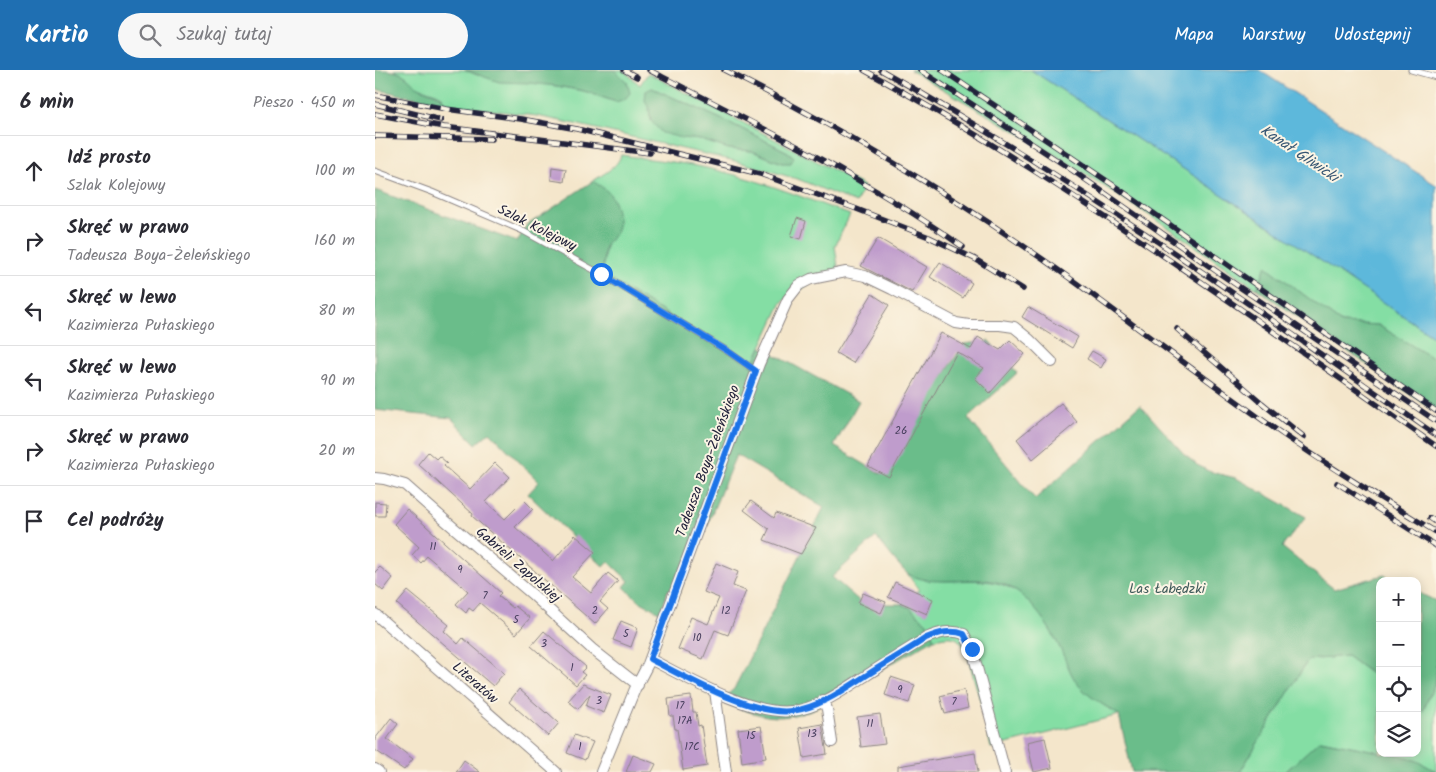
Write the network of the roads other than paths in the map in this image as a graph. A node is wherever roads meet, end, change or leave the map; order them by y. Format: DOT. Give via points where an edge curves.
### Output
graph roads {
  1 [pos="1411,70"];
  2 [pos="1436,77"];
  3 [pos="375,171"];
  4 [pos="1052,362"];
  5 [pos="756,371"];
  6 [pos="375,478"];
  7 [pos="376,617"];
  8 [pos="650,659"];
  9 [pos="637,685"];
  10 [pos="715,691"];
  11 [pos="823,700"];
  12 [pos="832,742"];
  13 [pos="375,769"];
  14 [pos="379,772"];
  15 [pos="556,772"];
  16 [pos="601,772"];
  17 [pos="726,772"];
  18 [pos="1005,772"];
  1 -- 2 [label="lane"];
  3 -- 5 [label="lane, Szlak Kolejowy" via="523,231 601,274"];
  4 -- 5 [label="street, Tadeusza Boya-Żeleńskiego" via="1014,327 956,323 865,276 845,272 811,279 799,285 788,299"];
  5 -- 8 [label="street, Tadeusza Boya-Żeleńskiego"];
  6 -- 9 [label="street, Gabrieli Zapolskiej" via="405,485"];
  7 -- 15 [label="street, Literatów"];
  8 -- 9 [label="street, Tadeusza Boya-Żeleńskiego"];
  8 -- 10 [label="street"];
  9 -- 16 [label="street, Tadeusza Boya-Żeleńskiego"];
  10 -- 11 [label="street" via="774,711 792,711"];
  10 -- 17 [label="street"];
  11 -- 12 [label="street"];
  11 -- 18 [label="street" via="926,638 949,632 964,634 972,649"];
  13 -- 14 [label="street"];
}
